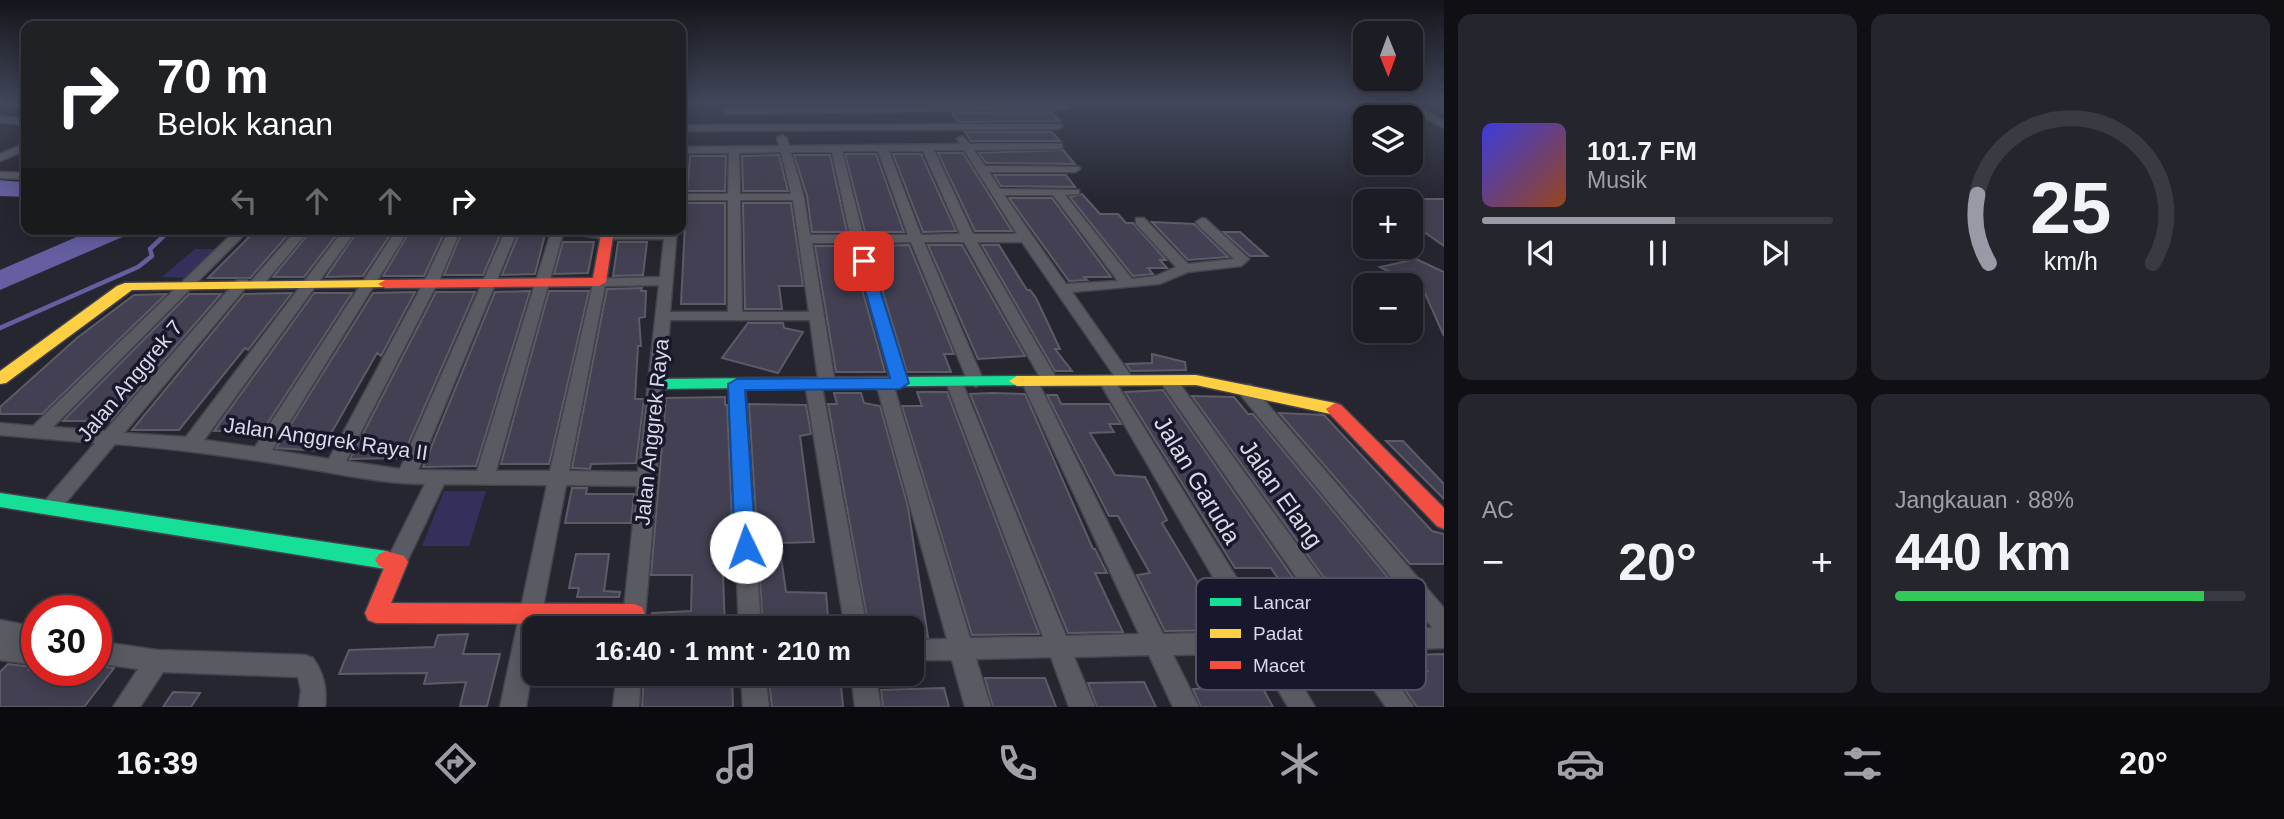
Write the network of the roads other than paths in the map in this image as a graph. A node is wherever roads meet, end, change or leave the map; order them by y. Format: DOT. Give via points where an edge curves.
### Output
graph roads {
  1 [pos="782,134"];
  2 [pos="959,134"];
  3 [pos="967,146"];
  4 [pos="1058,146"];
  5 [pos="836,147"];
  6 [pos="882,147"];
  7 [pos="927,147"];
  8 [pos="21,148"];
  9 [pos="783,148"];
  10 [pos="734,149"];
  11 [pos="686,150"];
  12 [pos="0,158"];
  13 [pos="21,169"];
  14 [pos="981,169"];
  15 [pos="1075,169"];
  16 [pos="4,175"];
  17 [pos="996,192"];
  18 [pos="1056,192"];
  19 [pos="1075,192"];
  20 [pos="686,197"];
  21 [pos="734,197"];
  22 [pos="798,197"];
  23 [pos="1140,221"];
  24 [pos="1202,222"];
  25 [pos="238,235"];
  26 [pos="298,235"];
  27 [pos="347,235"];
  28 [pos="399,235"];
  29 [pos="452,235"];
  30 [pos="509,235"];
  31 [pos="556,235"];
  32 [pos="608,235"];
  33 [pos="671,235"];
  34 [pos="858,238"];
  35 [pos="916,238"];
  36 [pos="968,238"];
  37 [pos="1026,238"];
  38 [pos="803,239"];
  39 [pos="1185,268"];
  40 [pos="666,281"];
  41 [pos="600,282"];
  42 [pos="250,283"];
  43 [pos="487,283"];
  44 [pos="544,283"];
  45 [pos="186,284"];
  46 [pos="310,284"];
  47 [pos="369,284"];
  48 [pos="430,284"];
  49 [pos="1128,284"];
  50 [pos="1061,289"];
  51 [pos="664,316"];
  52 [pos="735,316"];
  53 [pos="815,316"];
  54 [pos="0,379"];
  55 [pos="1116,380"];
  56 [pos="1168,380"];
  57 [pos="1040,381"];
  58 [pos="954,382"];
  59 [pos="976,382"];
  60 [pos="820,383"];
  61 [pos="892,383"];
  62 [pos="657,384"];
  63 [pos="737,384"];
  64 [pos="1245,389"];
  65 [pos="0,429"];
  66 [pos="38,432"];
  67 [pos="113,438"];
  68 [pos="191,444"];
  69 [pos="260,454"];
  70 [pos="334,467"];
  71 [pos="406,477"];
  72 [pos="438,477"];
  73 [pos="484,478"];
  74 [pos="559,479"];
  75 [pos="646,479"];
  76 [pos="0,500"];
  77 [pos="50,508"];
  78 [pos="1444,521"];
  79 [pos="397,562"];
  80 [pos="1227,578"];
  81 [pos="1308,578"];
  82 [pos="1405,578"];
  83 [pos="1426,603"];
  84 [pos="530,613"];
  85 [pos="569,616"];
  86 [pos="633,616"];
  87 [pos="750,616"];
  88 [pos="854,616"];
  89 [pos="1444,624"];
  90 [pos="0,630"];
  91 [pos="21,634"];
  92 [pos="1426,638"];
  93 [pos="1444,638"];
  94 [pos="1196,644"];
  95 [pos="1155,645"];
  96 [pos="1058,648"];
  97 [pos="0,649"];
  98 [pos="924,650"];
  99 [pos="961,650"];
  100 [pos="21,652"];
  101 [pos="112,654"];
  102 [pos="157,661"];
  103 [pos="628,686"];
  104 [pos="754,686"];
  105 [pos="865,686"];
  106 [pos="1292,690"];
  107 [pos="1388,690"];
  108 [pos="126,707"];
  109 [pos="312,707"];
  110 [pos="513,707"];
  111 [pos="626,707"];
  112 [pos="756,707"];
  113 [pos="869,707"];
  114 [pos="978,707"];
  115 [pos="1082,707"];
  116 [pos="1186,707"];
  117 [pos="1303,707"];
  118 [pos="1401,707"];
  1 -- 9 [label="street"];
  2 -- 3 [label="street, Jalan Garuda"];
  3 -- 4 [label="street"];
  3 -- 7 [label="street"];
  3 -- 14 [label="street, Jalan Garuda"];
  5 -- 6 [label="street"];
  5 -- 9 [label="street"];
  5 -- 34 [label="street"];
  6 -- 7 [label="street"];
  6 -- 35 [label="street"];
  7 -- 36 [label="street"];
  8 -- 12 [label="street"];
  9 -- 10 [label="street"];
  9 -- 22 [label="street"];
  10 -- 11 [label="street"];
  10 -- 21 [label="street"];
  13 -- 16 [label="street"];
  14 -- 15 [label="street"];
  14 -- 17 [label="street, Jalan Garuda"];
  17 -- 18 [label="street"];
  17 -- 37 [label="street, Jalan Garuda"];
  18 -- 19 [label="street"];
  18 -- 49 [label="street"];
  20 -- 21 [label="street"];
  21 -- 22 [label="street"];
  21 -- 52 [label="street"];
  22 -- 38 [label="street"];
  23 -- 39 [label="street"];
  24 -- 39 [label="street" via="1242,259"];
  25 -- 45 [label="street"];
  26 -- 42 [label="street, Jalan Anggrek 7"];
  27 -- 46 [label="street"];
  28 -- 47 [label="street"];
  29 -- 48 [label="street"];
  30 -- 43 [label="street"];
  31 -- 44 [label="street"];
  32 -- 41 [label="street"];
  33 -- 40 [label="street, Jalan Anggrek Raya"];
  34 -- 35 [label="street"];
  34 -- 38 [label="street"];
  34 -- 61 [label="street"];
  35 -- 36 [label="street"];
  35 -- 59 [label="street"];
  36 -- 37 [label="street"];
  36 -- 57 [label="street"];
  37 -- 50 [label="street, Jalan Garuda"];
  38 -- 53 [label="street"];
  39 -- 49 [label="street" via="1159,280"];
  40 -- 41 [label="street"];
  40 -- 51 [label="street, Jalan Anggrek Raya"];
  41 -- 44 [label="street"];
  41 -- 74 [label="street"];
  42 -- 45 [label="street"];
  42 -- 46 [label="street"];
  42 -- 67 [label="street, Jalan Anggrek 7"];
  43 -- 44 [label="street"];
  43 -- 48 [label="street"];
  43 -- 71 [label="street"];
  44 -- 73 [label="street"];
  45 -- 54 [label="street" via="136,284 122,289"];
  45 -- 66 [label="street"];
  46 -- 47 [label="street"];
  46 -- 68 [label="street"];
  47 -- 48 [label="street"];
  47 -- 69 [label="street"];
  48 -- 70 [label="street"];
  49 -- 50 [label="street"];
  50 -- 55 [label="street, Jalan Garuda"];
  51 -- 52 [label="street"];
  51 -- 62 [label="street, Jalan Anggrek Raya"];
  52 -- 53 [label="street"];
  53 -- 60 [label="street"];
  55 -- 56 [label="street"];
  55 -- 57 [label="street"];
  55 -- 80 [label="street, Jalan Garuda"];
  56 -- 64 [label="street"];
  56 -- 81 [label="street, Jalan Elang"];
  57 -- 59 [label="street"];
  57 -- 95 [label="street"];
  58 -- 59 [label="street"];
  58 -- 61 [label="street"];
  58 -- 96 [label="street"];
  60 -- 61 [label="street"];
  60 -- 63 [label="street"];
  60 -- 88 [label="street"];
  61 -- 99 [label="street"];
  62 -- 63 [label="street"];
  62 -- 75 [label="street, Jalan Anggrek Raya"];
  63 -- 87 [label="street"];
  64 -- 78 [label="street" via="1333,407"];
  64 -- 82 [label="street"];
  65 -- 66 [label="street, Jalan Anggrek Raya II"];
  66 -- 67 [label="street, Jalan Anggrek Raya II"];
  67 -- 68 [label="street, Jalan Anggrek Raya II"];
  67 -- 77 [label="street, Jalan Anggrek 7"];
  68 -- 69 [label="street, Jalan Anggrek Raya II"];
  69 -- 70 [label="street, Jalan Anggrek Raya II"];
  70 -- 71 [label="street, Jalan Anggrek Raya II"];
  71 -- 72 [label="street, Jalan Anggrek Raya II"];
  72 -- 73 [label="street, Jalan Anggrek Raya II"];
  72 -- 79 [label="street"];
  73 -- 74 [label="street, Jalan Anggrek Raya II"];
  74 -- 75 [label="street, Jalan Anggrek Raya II"];
  74 -- 84 [label="street"];
  75 -- 86 [label="street, Jalan Anggrek Raya"];
  76 -- 77 [label="street"];
  77 -- 79 [label="street"];
  79 -- 84 [label="street" via="376,613"];
  83 -- 89 [label="street"];
  84 -- 85 [label="street"];
  84 -- 110 [label="street"];
  90 -- 91 [label="street"];
  92 -- 93 [label="street"];
  94 -- 95 [label="street"];
  95 -- 96 [label="street"];
  95 -- 116 [label="street"];
  96 -- 99 [label="street"];
  96 -- 115 [label="street"];
  97 -- 100 [label="street"];
  98 -- 99 [label="street"];
  99 -- 114 [label="street"];
  101 -- 102 [label="street"];
  102 -- 108 [label="street"];
  102 -- 109 [label="street" via="305,666 313,677"];
  103 -- 111 [label="street"];
  104 -- 112 [label="street"];
  105 -- 113 [label="street"];
  106 -- 117 [label="street, Jalan Garuda"];
  107 -- 118 [label="street, Jalan Elang"];
}
